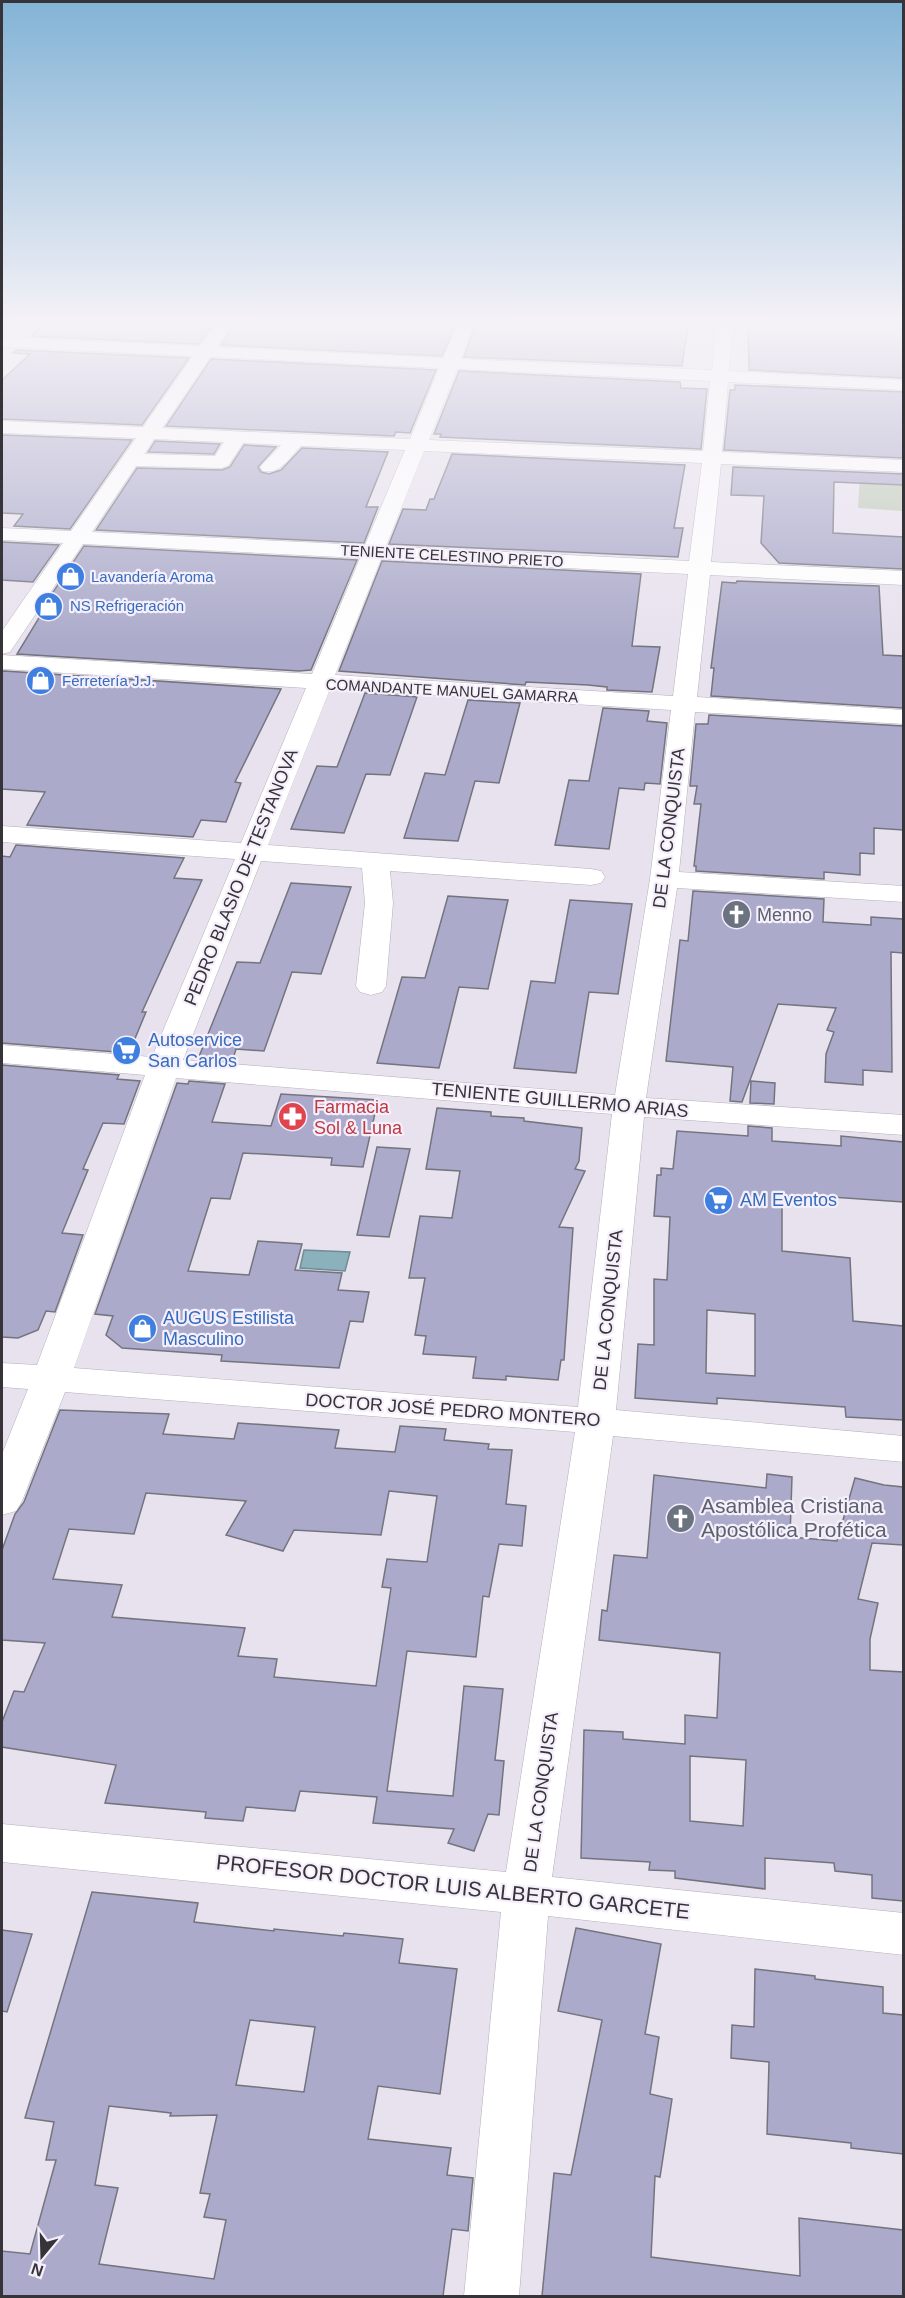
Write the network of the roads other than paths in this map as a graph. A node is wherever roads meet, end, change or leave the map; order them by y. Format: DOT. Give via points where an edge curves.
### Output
graph roads {
  1 [pos="105,431"];
  2 [pos="423,431"];
  3 [pos="714,431"];
  4 [pos="148,433"];
  5 [pos="237,437"];
  6 [pos="296,440"];
  7 [pos="417,445"];
  8 [pos="712,458"];
  9 [pos="130,460"];
  10 [pos="903,466"];
  11 [pos="270,467"];
  12 [pos="2,534"];
  13 [pos="77,537"];
  14 [pos="373,552"];
  15 [pos="700,568"];
  16 [pos="903,578"];
  17 [pos="2,647"];
  18 [pos="2,662"];
  19 [pos="320,683"];
  20 [pos="684,704"];
  21 [pos="903,717"];
  22 [pos="2,834"];
  23 [pos="251,852"];
  24 [pos="375,862"];
  25 [pos="591,877"];
  26 [pos="664,879"];
  27 [pos="903,894"];
  28 [pos="371,986"];
  29 [pos="2,1054"];
  30 [pos="164,1066"];
  31 [pos="629,1106"];
  32 [pos="903,1125"];
  33 [pos="2,1375"];
  34 [pos="51,1379"];
  35 [pos="596,1421"];
  36 [pos="903,1449"];
  37 [pos="2,1501"];
  38 [pos="2,1843"];
  39 [pos="526,1894"];
  40 [pos="903,1934"];
  41 [pos="492,2296"];
  1 -- 4 [label="street"];
  2 -- 7 [label="street, PEDRO BLASIO DE TESTANOVA"];
  3 -- 8 [label="street, DE LA CONQUISTA"];
  4 -- 5 [label="street"];
  4 -- 9 [label="street"];
  5 -- 6 [label="street"];
  5 -- 9 [label="street" via="221,462"];
  6 -- 7 [label="street"];
  6 -- 11 [label="street"];
  7 -- 8 [label="street"];
  7 -- 14 [label="street, PEDRO BLASIO DE TESTANOVA"];
  8 -- 10 [label="street"];
  8 -- 15 [label="street, DE LA CONQUISTA"];
  9 -- 13 [label="street"];
  12 -- 13 [label="street, TENIENTE CELESTINO PRIETO"];
  13 -- 14 [label="street, TENIENTE CELESTINO PRIETO"];
  13 -- 17 [label="street"];
  14 -- 15 [label="street, TENIENTE CELESTINO PRIETO"];
  14 -- 19 [label="street, PEDRO BLASIO DE TESTANOVA"];
  15 -- 16 [label="street, TENIENTE CELESTINO PRIETO"];
  15 -- 20 [label="street, DE LA CONQUISTA"];
  18 -- 19 [label="street, COMANDANTE MANUEL GAMARRA"];
  19 -- 20 [label="street, COMANDANTE MANUEL GAMARRA"];
  19 -- 23 [label="street, PEDRO BLASIO DE TESTANOVA"];
  20 -- 21 [label="street, COMANDANTE MANUEL GAMARRA"];
  20 -- 26 [label="street, DE LA CONQUISTA"];
  22 -- 23 [label="street"];
  23 -- 24 [label="street"];
  23 -- 30 [label="street, PEDRO BLASIO DE TESTANOVA"];
  24 -- 25 [label="street"];
  24 -- 28 [label="street" via="379,903"];
  26 -- 27 [label="street"];
  26 -- 31 [label="street, DE LA CONQUISTA"];
  29 -- 30 [label="street, TENIENTE GUILLERMO ARIAS"];
  30 -- 31 [label="street, TENIENTE GUILLERMO ARIAS"];
  30 -- 34 [label="street, PEDRO BLASIO DE TESTANOVA"];
  31 -- 32 [label="street, TENIENTE GUILLERMO ARIAS"];
  31 -- 35 [label="street, DE LA CONQUISTA"];
  33 -- 34 [label="street, DOCTOR JOSÉ PEDRO MONTERO"];
  34 -- 35 [label="street, DOCTOR JOSÉ PEDRO MONTERO"];
  34 -- 37 [label="street, PEDRO BLASIO DE TESTANOVA"];
  35 -- 36 [label="street, DOCTOR JOSÉ PEDRO MONTERO"];
  35 -- 39 [label="street, DE LA CONQUISTA"];
  38 -- 39 [label="street, PROFESOR DOCTOR LUIS ALBERTO GARCETE"];
  39 -- 40 [label="street, PROFESOR DOCTOR LUIS ALBERTO GARCETE"];
  39 -- 41 [label="street, DE LA CONQUISTA"];
}
